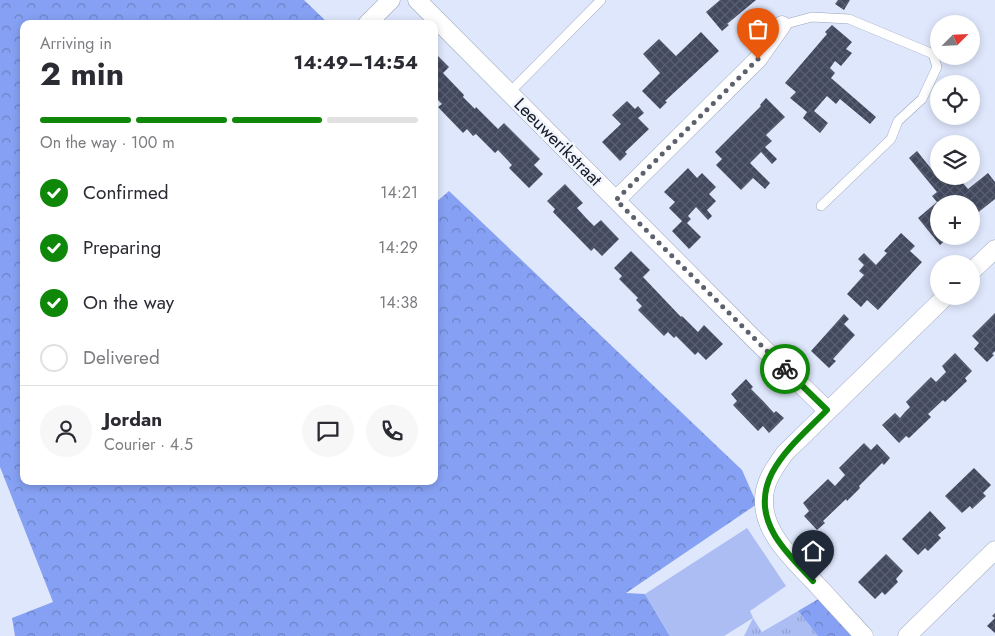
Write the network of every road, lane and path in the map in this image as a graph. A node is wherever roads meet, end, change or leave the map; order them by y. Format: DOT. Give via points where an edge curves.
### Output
graph roads {
  1 [pos="391,0"];
  2 [pos="417,0"];
  3 [pos="601,0"];
  4 [pos="371,20"];
  5 [pos="437,20"];
  6 [pos="438,21"];
  7 [pos="782,25"];
  8 [pos="509,93"];
  9 [pos="616,200"];
  10 [pos="821,206"];
  11 [pos="995,249"];
  12 [pos="980,263"];
  13 [pos="937,305"];
  14 [pos="827,410"];
  15 [pos="995,550"];
  16 [pos="864,636"];
  17 [pos="907,636"];
  1 -- 4 [label="street"];
  2 -- 5 [label="street, Leeuwerikstraat"];
  3 -- 8 [label="lane"];
  6 -- 8 [label="street, Leeuwerikstraat"];
  7 -- 9 [label="street" via="758,59"];
  7 -- 10 [label="lane" via="812,17 849,19 933,54 937,67 922,99 898,121 891,139"];
  8 -- 9 [label="street, Leeuwerikstraat"];
  9 -- 14 [label="street, Leeuwerikstraat"];
  11 -- 12 [label="street"];
  13 -- 14 [label="street"];
  14 -- 16 [label="street" via="772,470 764,502 767,520 775,536"];
  15 -- 17 [label="street"];
}
